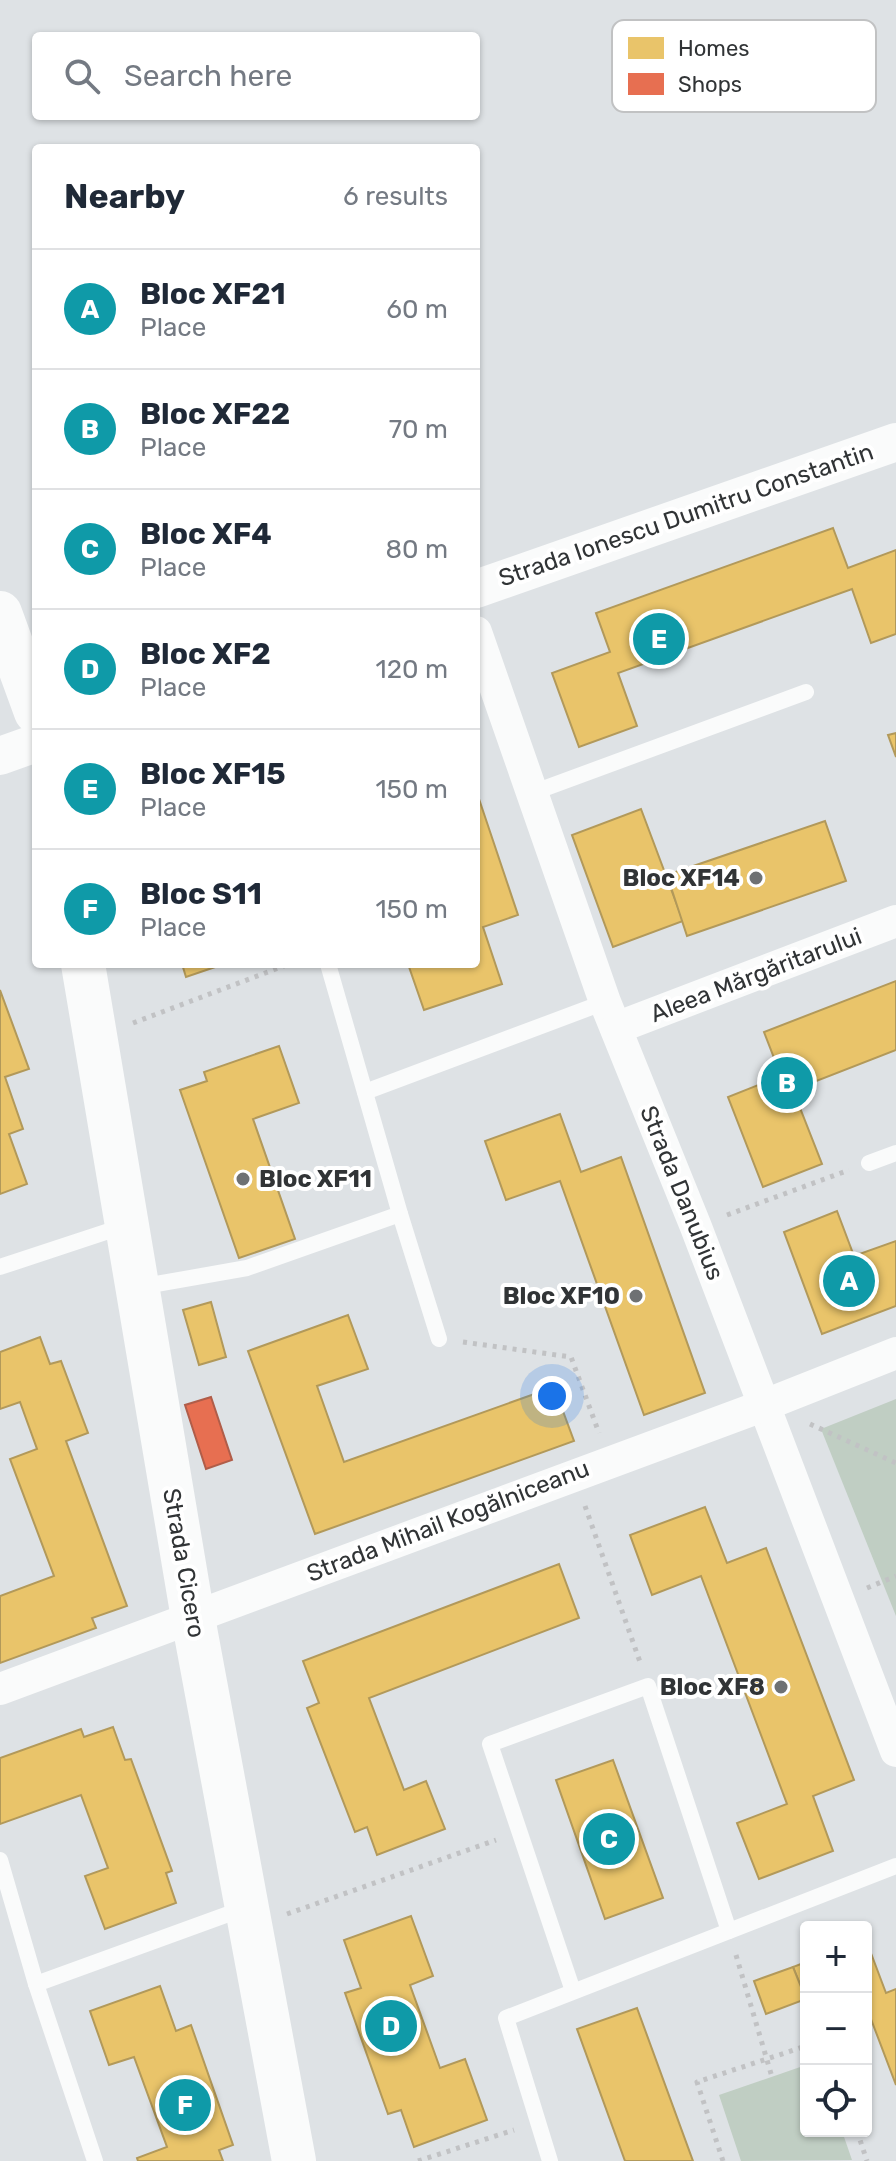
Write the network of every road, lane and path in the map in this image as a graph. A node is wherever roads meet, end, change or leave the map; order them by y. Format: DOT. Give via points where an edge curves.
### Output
graph roads {
  1 [pos="896,442"];
  2 [pos="480,588"];
  3 [pos="0,613"];
  4 [pos="480,644"];
  5 [pos="806,692"];
  6 [pos="32,701"];
  7 [pos="32,744"];
  8 [pos="0,756"];
  9 [pos="532,793"];
  10 [pos="896,921"];
  11 [pos="84,968"];
  12 [pos="278,968"];
  13 [pos="329,968"];
  14 [pos="610,1015"];
  15 [pos="95,1037"];
  16 [pos="365,1092"];
  17 [pos="896,1153"];
  18 [pos="869,1163"];
  19 [pos="400,1214"];
  20 [pos="127,1226"];
  21 [pos="696,1227"];
  22 [pos="0,1267"];
  23 [pos="137,1287"];
  24 [pos="439,1339"];
  25 [pos="896,1353"];
  26 [pos="765,1405"];
  27 [pos="610,1460"];
  28 [pos="896,1463"];
  29 [pos="574,1474"];
  30 [pos="193,1618"];
  31 [pos="648,1686"];
  32 [pos="0,1689"];
  33 [pos="896,1751"];
  34 [pos="519,1831"];
  35 [pos="0,1860"];
  36 [pos="896,1866"];
  37 [pos="249,1917"];
  38 [pos="729,1931"];
  39 [pos="36,1984"];
  40 [pos="573,1991"];
  41 [pos="800,2048"];
  42 [pos="766,2059"];
  43 [pos="772,2077"];
  44 [pos="538,2123"];
  45 [pos="859,2137"];
  46 [pos="95,2161"];
  47 [pos="294,2161"];
  48 [pos="418,2161"];
  49 [pos="550,2161"];
  50 [pos="723,2161"];
  51 [pos="867,2161"];
  1 -- 2 [label="street, Strada Ionescu Dumitru Constantin"];
  3 -- 6 [label="main road"];
  4 -- 9 [label="street, Strada Danubius"];
  5 -- 9 [label="lane"];
  7 -- 8 [label="street"];
  9 -- 14 [label="street, Strada Danubius"];
  10 -- 14 [label="street, Aleea Mărgăritarului"];
  11 -- 15 [label="main road, Strada Cicero"];
  12 -- 15 [label="path"];
  13 -- 16 [label="lane"];
  14 -- 16 [label="lane"];
  14 -- 21 [label="street, Strada Danubius"];
  15 -- 20 [label="main road, Strada Cicero"];
  16 -- 19 [label="lane"];
  17 -- 18 [label="lane"];
  18 -- 21 [label="path"];
  19 -- 23 [label="lane" via="247,1268"];
  19 -- 24 [label="lane"];
  20 -- 22 [label="lane"];
  20 -- 23 [label="main road, Strada Cicero"];
  21 -- 26 [label="street, Strada Danubius"];
  23 -- 30 [label="main road, Strada Cicero"];
  24 -- 27 [label="path" via="571,1357"];
  25 -- 26 [label="street, Strada Mihail Kogălniceanu"];
  26 -- 27 [label="street, Strada Mihail Kogălniceanu"];
  26 -- 28 [label="path"];
  26 -- 33 [label="street, Strada Danubius"];
  27 -- 29 [label="street, Strada Mihail Kogălniceanu"];
  29 -- 30 [label="street, Strada Mihail Kogălniceanu"];
  29 -- 31 [label="path"];
  30 -- 32 [label="street, Strada Mihail Kogălniceanu"];
  30 -- 37 [label="main road, Strada Cicero"];
  31 -- 34 [label="lane" via="490,1744"];
  31 -- 38 [label="lane"];
  34 -- 37 [label="path"];
  34 -- 40 [label="lane"];
  35 -- 39 [label="lane"];
  36 -- 38 [label="lane"];
  37 -- 39 [label="lane"];
  37 -- 47 [label="main road, Strada Cicero"];
  38 -- 40 [label="lane"];
  38 -- 42 [label="path"];
  39 -- 46 [label="lane"];
  40 -- 44 [label="lane" via="506,2018"];
  41 -- 42 [label="path"];
  42 -- 43 [label="path"];
  42 -- 50 [label="path" via="697,2082"];
  44 -- 48 [label="path"];
  44 -- 49 [label="lane"];
  45 -- 51 [label="path"];
}
